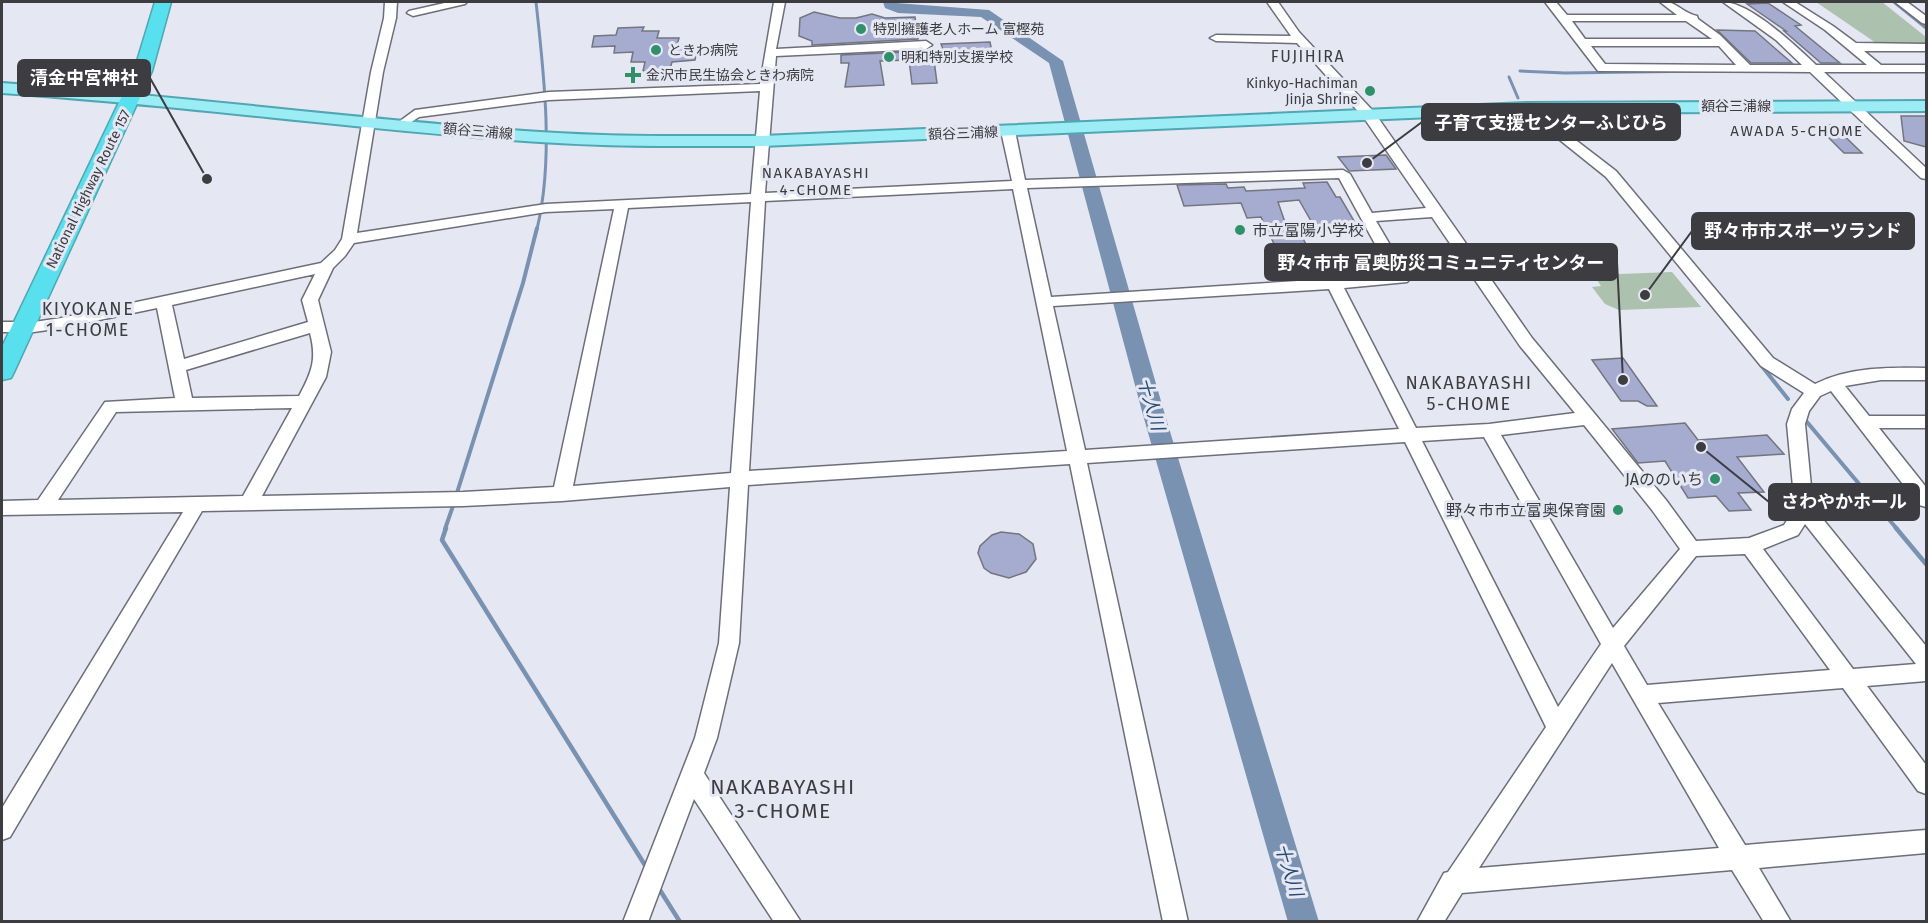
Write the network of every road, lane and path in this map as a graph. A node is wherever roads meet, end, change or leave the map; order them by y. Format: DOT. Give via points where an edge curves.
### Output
graph roads {
  1 [pos="150,2"];
  2 [pos="163,2"];
  3 [pos="391,2"];
  4 [pos="420,2"];
  5 [pos="461,2"];
  6 [pos="779,2"];
  7 [pos="1273,2"];
  8 [pos="1551,2"];
  9 [pos="1556,2"];
  10 [pos="1666,2"];
  11 [pos="1728,2"];
  12 [pos="1788,2"];
  13 [pos="1901,2"];
  14 [pos="413,13"];
  15 [pos="390,18"];
  16 [pos="1564,18"];
  17 [pos="1693,18"];
  18 [pos="1926,21"];
  19 [pos="1216,38"];
  20 [pos="1301,40"];
  21 [pos="1583,42"];
  22 [pos="1722,43"];
  23 [pos="926,45"];
  24 [pos="1926,46"];
  25 [pos="1853,47"];
  26 [pos="770,53"];
  27 [pos="1747,69"];
  28 [pos="1813,69"];
  29 [pos="1878,69"];
  30 [pos="1926,69"];
  31 [pos="766,87"];
  32 [pos="2,88"];
  33 [pos="124,98"];
  34 [pos="1853,106"];
  35 [pos="1926,106"];
  36 [pos="1526,108"];
  37 [pos="1369,115"];
  38 [pos="368,121"];
  39 [pos="402,124"];
  40 [pos="1008,131"];
  41 [pos="762,141"];
  42 [pos="1926,175"];
  43 [pos="1018,185"];
  44 [pos="758,198"];
  45 [pos="622,205"];
  46 [pos="1436,212"];
  47 [pos="1369,217"];
  48 [pos="349,239"];
  49 [pos="326,266"];
  50 [pos="1334,283"];
  51 [pos="164,302"];
  52 [pos="1044,302"];
  53 [pos="317,325"];
  54 [pos="7,328"];
  55 [pos="178,367"];
  56 [pos="2,372"];
  57 [pos="1926,374"];
  58 [pos="1833,382"];
  59 [pos="1814,392"];
  60 [pos="304,402"];
  61 [pos="185,404"];
  62 [pos="1588,418"];
  63 [pos="1866,422"];
  64 [pos="1926,422"];
  65 [pos="1489,430"];
  66 [pos="1410,435"];
  67 [pos="1077,458"];
  68 [pos="1906,474"];
  69 [pos="1926,474"];
  70 [pos="738,479"];
  71 [pos="562,494"];
  72 [pos="1926,500"];
  73 [pos="249,502"];
  74 [pos="197,504"];
  75 [pos="44,506"];
  76 [pos="2,508"];
  77 [pos="1804,509"];
  78 [pos="1750,546"];
  79 [pos="1691,549"];
  80 [pos="1612,645"];
  81 [pos="1926,661"];
  82 [pos="1926,672"];
  83 [pos="1847,678"];
  84 [pos="1642,695"];
  85 [pos="1558,729"];
  86 [pos="693,777"];
  87 [pos="1926,783"];
  88 [pos="2,829"];
  89 [pos="1926,842"];
  90 [pos="1739,859"];
  91 [pos="1453,882"];
  92 [pos="638,915"];
  93 [pos="789,921"];
  94 [pos="1176,921"];
  95 [pos="1429,921"];
  96 [pos="1779,921"];
  1 -- 33 [label="highway, National Highway Route 157"];
  2 -- 33 [label="highway, National Highway Route 157" via="143,71"];
  3 -- 15 [label="street"];
  4 -- 14 [label="street"];
  5 -- 14 [label="street"];
  6 -- 26 [label="street"];
  7 -- 20 [label="street"];
  8 -- 9 [label="street"];
  8 -- 16 [label="street"];
  10 -- 17 [label="street"];
  11 -- 28 [label="street" via="1780,38"];
  12 -- 25 [label="street"];
  13 -- 18 [label="street"];
  14 -- 15 [label="street"];
  15 -- 38 [label="street"];
  16 -- 17 [label="street"];
  16 -- 21 [label="street"];
  17 -- 22 [label="street"];
  19 -- 20 [label="street"];
  20 -- 37 [label="street"];
  21 -- 22 [label="street"];
  21 -- 27 [label="street" via="1602,68"];
  22 -- 27 [label="street"];
  23 -- 26 [label="street"];
  24 -- 25 [label="street"];
  25 -- 29 [label="street"];
  26 -- 31 [label="street"];
  27 -- 28 [label="street"];
  28 -- 29 [label="street"];
  28 -- 34 [label="street"];
  29 -- 30 [label="street"];
  31 -- 39 [label="street" via="544,97 415,114"];
  31 -- 41 [label="street"];
  32 -- 33 [label="main road, 額谷三浦線"];
  33 -- 38 [label="main road, 額谷三浦線"];
  33 -- 54 [label="highway, National Highway Route 157"];
  34 -- 35 [label="main road, 額谷三浦線"];
  34 -- 36 [label="main road, 額谷三浦線"];
  34 -- 42 [label="street"];
  36 -- 37 [label="main road, 額谷三浦線"];
  36 -- 59 [label="street" via="1611,174 1767,362"];
  37 -- 40 [label="main road, 額谷三浦線"];
  37 -- 46 [label="street"];
  38 -- 39 [label="main road, 額谷三浦線"];
  38 -- 48 [label="street"];
  39 -- 41 [label="main road, 額谷三浦線" via="545,138"];
  40 -- 41 [label="main road, 額谷三浦線"];
  40 -- 43 [label="street"];
  41 -- 44 [label="street"];
  43 -- 44 [label="street"];
  43 -- 47 [label="street" via="1343,174"];
  43 -- 52 [label="street"];
  44 -- 45 [label="street"];
  44 -- 70 [label="street"];
  45 -- 48 [label="street" via="541,208"];
  45 -- 71 [label="street"];
  46 -- 47 [label="street"];
  46 -- 62 [label="street" via="1526,342"];
  47 -- 50 [label="street" via="1402,279"];
  48 -- 49 [label="street"];
  49 -- 51 [label="street"];
  49 -- 53 [label="street" via="310,300"];
  50 -- 52 [label="street"];
  50 -- 66 [label="street"];
  51 -- 54 [label="street" via="61,323"];
  51 -- 55 [label="street"];
  52 -- 67 [label="street"];
  53 -- 55 [label="street"];
  53 -- 60 [label="street" via="323,352 318,377"];
  54 -- 56 [label="highway, National Highway Route 157"];
  55 -- 61 [label="street"];
  57 -- 58 [label="street" via="1881,374"];
  58 -- 59 [label="street"];
  58 -- 63 [label="street"];
  59 -- 77 [label="street" via="1801,409 1797,424"];
  60 -- 61 [label="street"];
  60 -- 73 [label="street"];
  61 -- 75 [label="street" via="111,406"];
  62 -- 65 [label="street"];
  62 -- 79 [label="street"];
  63 -- 64 [label="street"];
  63 -- 68 [label="street"];
  65 -- 66 [label="street"];
  65 -- 80 [label="street"];
  66 -- 67 [label="street"];
  66 -- 85 [label="street"];
  67 -- 70 [label="street"];
  67 -- 94 [label="street"];
  68 -- 69 [label="street"];
  68 -- 72 [label="street"];
  70 -- 71 [label="street"];
  70 -- 86 [label="street" via="729,643"];
  71 -- 73 [label="street" via="454,500"];
  73 -- 74 [label="street"];
  74 -- 75 [label="street"];
  74 -- 88 [label="street"];
  75 -- 76 [label="street"];
  77 -- 78 [label="street" via="1791,530"];
  77 -- 81 [label="street"];
  78 -- 79 [label="street"];
  78 -- 83 [label="street"];
  79 -- 80 [label="street"];
  80 -- 84 [label="street"];
  80 -- 85 [label="street"];
  82 -- 83 [label="street"];
  83 -- 84 [label="street"];
  83 -- 87 [label="street"];
  84 -- 90 [label="street"];
  85 -- 91 [label="street"];
  86 -- 92 [label="street"];
  86 -- 93 [label="street"];
  89 -- 90 [label="street"];
  90 -- 91 [label="street"];
  90 -- 96 [label="street"];
  91 -- 95 [label="street"];
}
